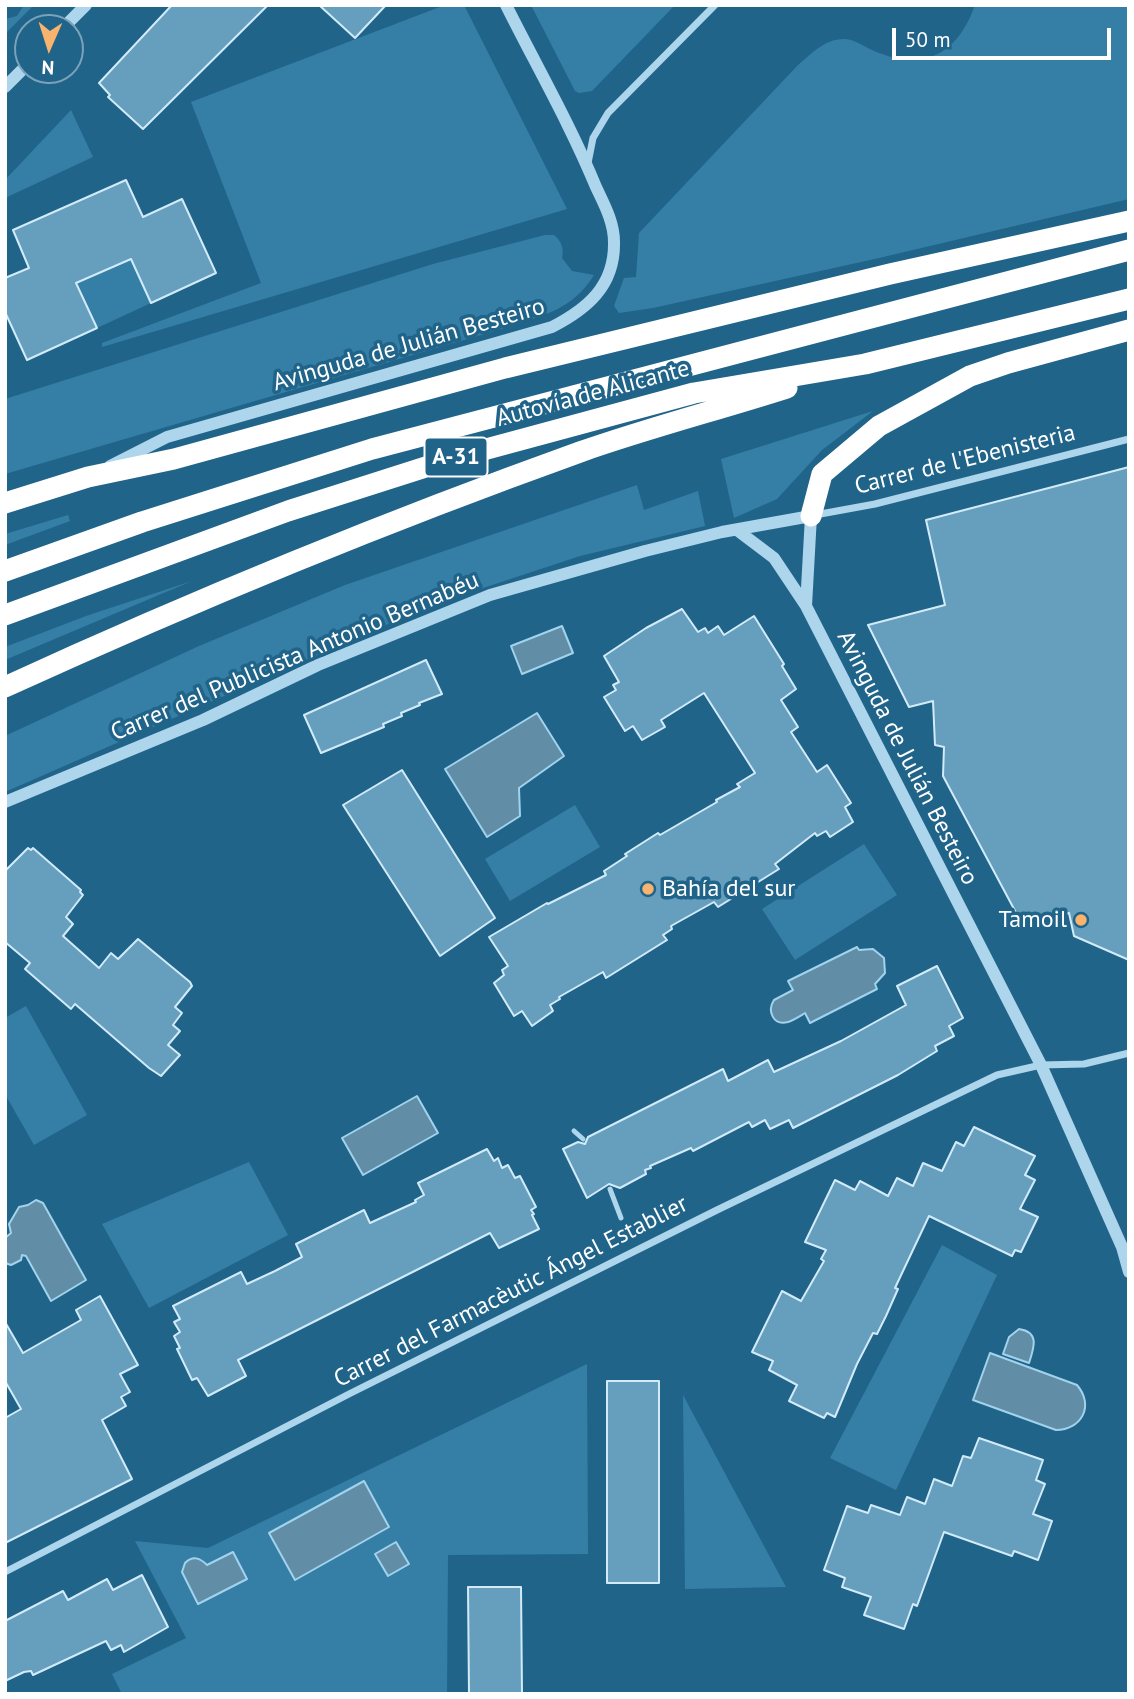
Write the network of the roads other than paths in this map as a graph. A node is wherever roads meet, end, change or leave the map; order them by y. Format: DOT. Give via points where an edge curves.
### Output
graph roads {
  1 [pos="506,5"];
  2 [pos="715,5"];
  3 [pos="587,165"];
  4 [pos="1129,221"];
  5 [pos="1129,250"];
  6 [pos="1129,299"];
  7 [pos="1129,330"];
  8 [pos="865,364"];
  9 [pos="1129,439"];
  10 [pos="88,477"];
  11 [pos="5,503"];
  12 [pos="811,516"];
  13 [pos="737,530"];
  14 [pos="5,571"];
  15 [pos="806,606"];
  16 [pos="5,615"];
  17 [pos="5,687"];
  18 [pos="5,802"];
  19 [pos="1129,1053"];
  20 [pos="1041,1065"];
  21 [pos="574,1131"];
  22 [pos="583,1139"];
  23 [pos="610,1189"];
  24 [pos="621,1218"];
  25 [pos="1129,1272"];
  26 [pos="5,1572"];
  1 -- 3 [label="street, Avinguda de Julián Besteiro"];
  2 -- 3 [label="street" via="608,113 593,138"];
  3 -- 10 [label="street, Avinguda de Julián Besteiro" via="611,221 614,243 605,282 575,315 552,327 167,437"];
  4 -- 10 [label="highway" via="519,364 174,459"];
  5 -- 14 [label="highway, A-31" via="372,449"];
  6 -- 8 [label="highway, Autovía de Alicante / A-31"];
  7 -- 12 [label="highway" via="970,376 879,426 822,474"];
  8 -- 16 [label="highway, Autovía de Alicante / A-31" via="694,393 457,457 288,511"];
  8 -- 17 [label="highway" via="582,451 406,517"];
  9 -- 12 [label="street, Carrer de l'Ebenisteria"];
  10 -- 11 [label="highway"];
  12 -- 13 [label="street, Carrer del Publicista Antonio Bernabéu"];
  12 -- 15 [label="street"];
  13 -- 15 [label="street, Avinguda de Julián Besteiro" via="774,558"];
  13 -- 18 [label="street, Carrer del Publicista Antonio Bernabéu" via="490,595"];
  15 -- 20 [label="street, Avinguda de Julián Besteiro"];
  19 -- 20 [label="street, Carrer del Farmacèutic Ángel Establier" via="1084,1064"];
  20 -- 25 [label="street, Avinguda de Julián Besteiro"];
  20 -- 26 [label="street, Carrer del Farmacèutic Ángel Establier" via="997,1075 717,1210"];
  21 -- 22 [label="lane"];
  23 -- 24 [label="lane"];
}
